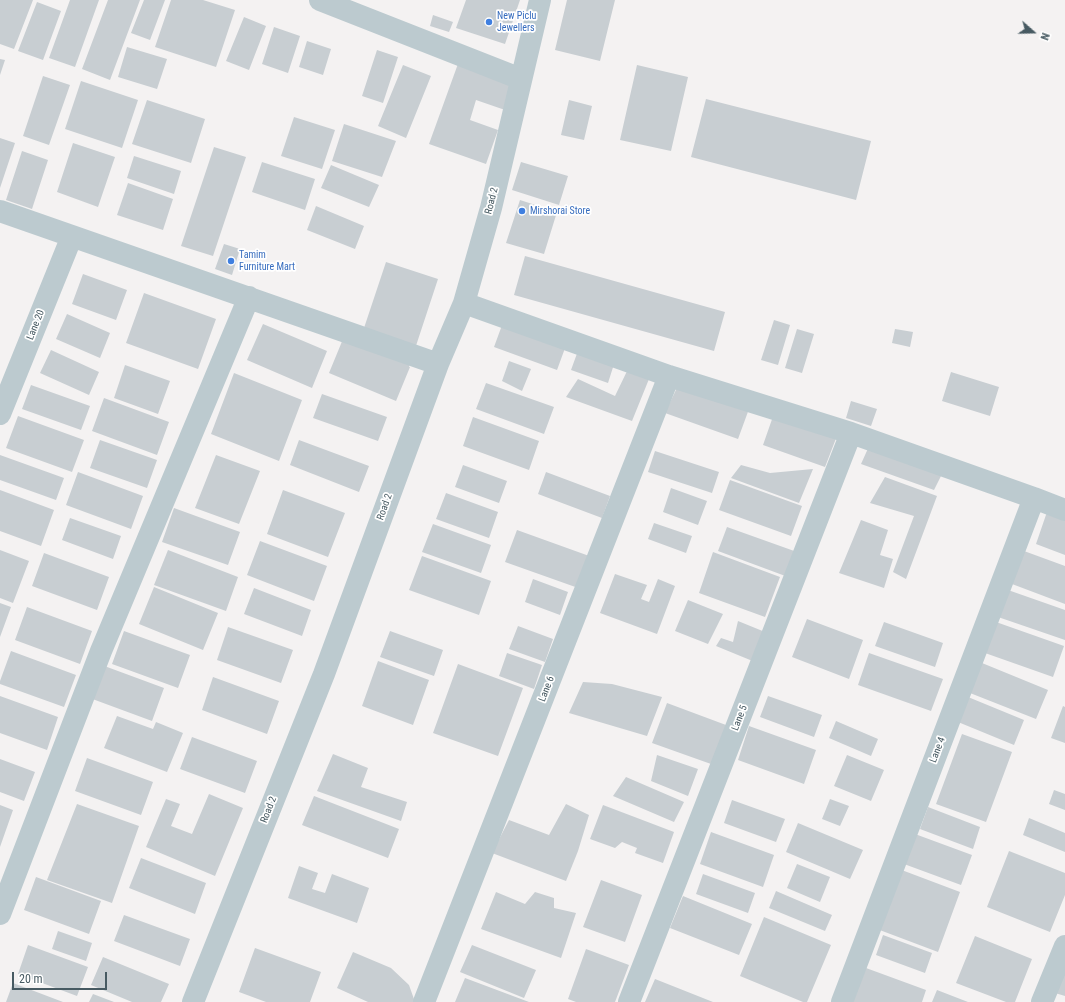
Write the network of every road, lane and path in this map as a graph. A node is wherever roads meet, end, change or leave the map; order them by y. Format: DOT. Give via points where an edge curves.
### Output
graph roads {
  1 [pos="320,0"];
  2 [pos="540,0"];
  3 [pos="521,79"];
  4 [pos="0,211"];
  5 [pos="72,236"];
  6 [pos="249,297"];
  7 [pos="464,303"];
  8 [pos="438,364"];
  9 [pos="669,376"];
  10 [pos="0,414"];
  11 [pos="851,433"];
  12 [pos="1034,498"];
  13 [pos="1065,510"];
  14 [pos="0,914"];
  15 [pos="1065,946"];
  16 [pos="193,1002"];
  17 [pos="424,1002"];
  18 [pos="629,1002"];
  19 [pos="842,1002"];
  20 [pos="1042,1002"];
  1 -- 3 [label="street"];
  2 -- 3 [label="street, Road 2"];
  3 -- 7 [label="street, Road 2"];
  4 -- 5 [label="street"];
  5 -- 6 [label="street"];
  5 -- 10 [label="street, Lane 20"];
  6 -- 8 [label="street"];
  6 -- 14 [label="street" via="100,651"];
  7 -- 8 [label="street, Road 2"];
  7 -- 9 [label="street"];
  8 -- 16 [label="street, Road 2" via="324,674"];
  9 -- 11 [label="street"];
  9 -- 17 [label="street, Lane 6"];
  11 -- 12 [label="street"];
  11 -- 18 [label="street, Lane 5"];
  12 -- 13 [label="street"];
  12 -- 19 [label="street, Lane 4"];
  15 -- 20 [label="street"];
}
